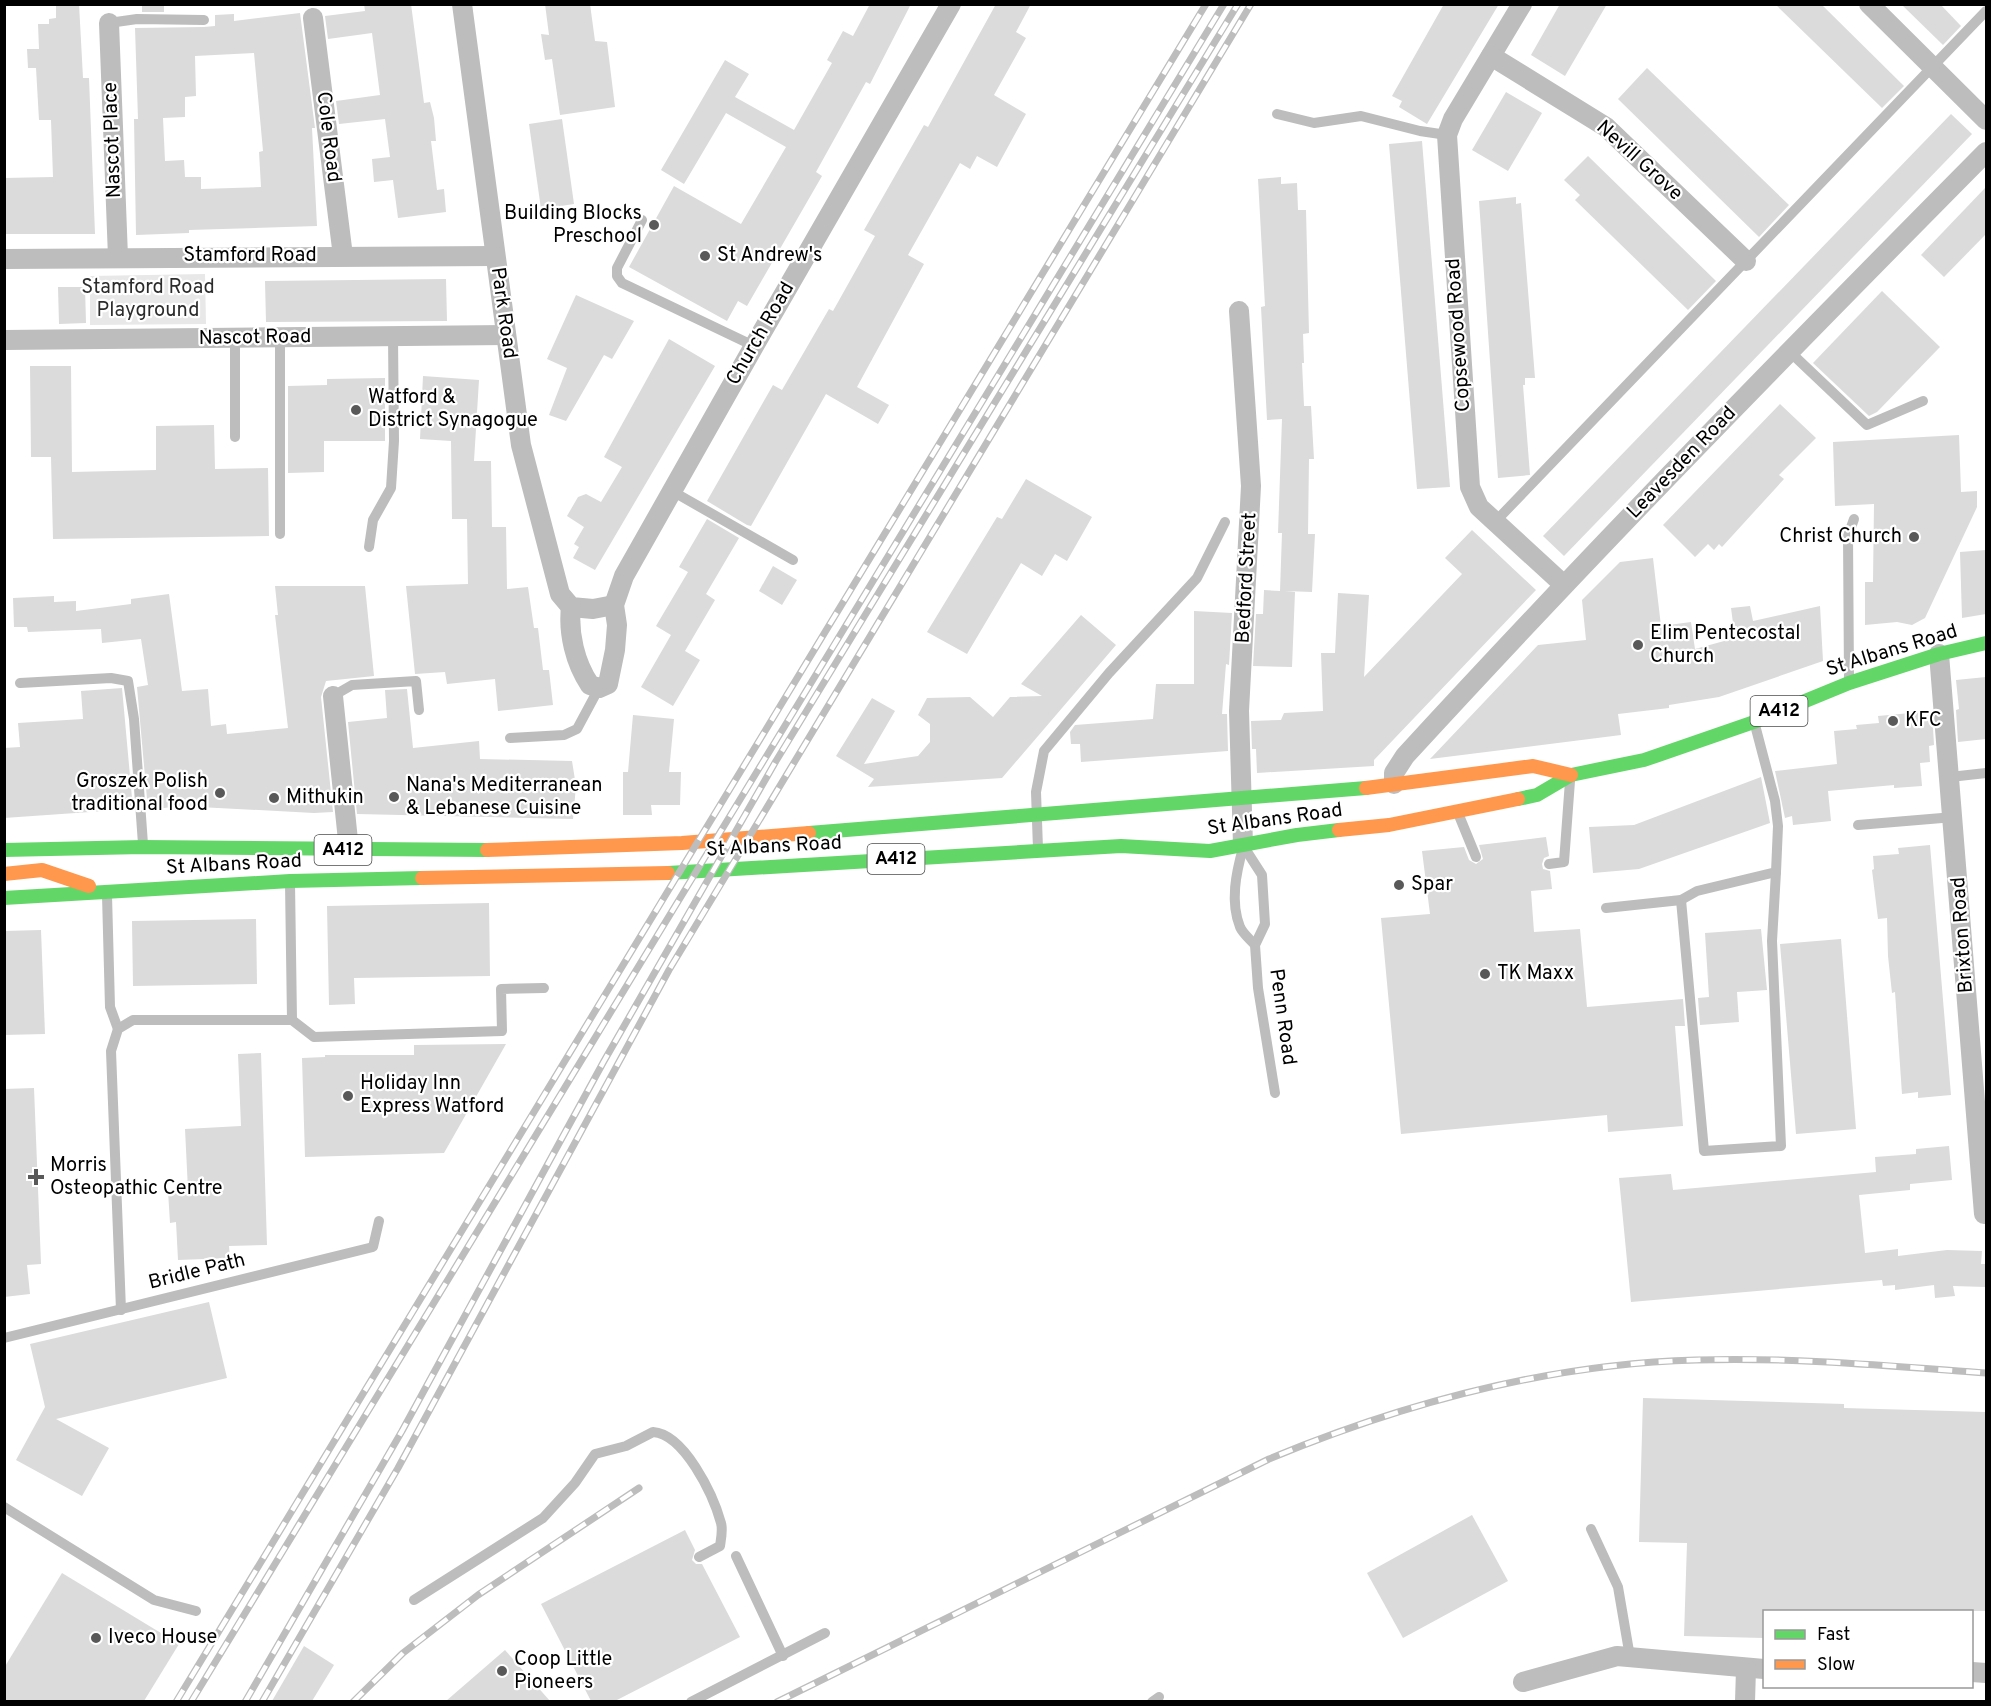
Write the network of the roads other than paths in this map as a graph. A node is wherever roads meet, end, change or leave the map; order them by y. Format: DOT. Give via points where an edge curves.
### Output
graph roads {
  1 [pos="462,4"];
  2 [pos="951,4"];
  3 [pos="1522,4"];
  4 [pos="1869,4"];
  5 [pos="1986,11"];
  6 [pos="313,18"];
  7 [pos="204,20"];
  8 [pos="109,23"];
  9 [pos="1491,56"];
  10 [pos="1933,66"];
  11 [pos="1277,114"];
  12 [pos="1986,120"];
  13 [pos="1447,135"];
  14 [pos="1986,152"];
  15 [pos="642,220"];
  16 [pos="343,256"];
  17 [pos="495,256"];
  18 [pos="118,257"];
  19 [pos="4,259"];
  20 [pos="1746,261"];
  21 [pos="1239,311"];
  22 [pos="506,335"];
  23 [pos="393,336"];
  24 [pos="235,338"];
  25 [pos="280,338"];
  26 [pos="4,340"];
  27 [pos="754,345"];
  28 [pos="1789,351"];
  29 [pos="1923,400"];
  30 [pos="235,437"];
  31 [pos="672,491"];
  32 [pos="1854,519"];
  33 [pos="1225,522"];
  34 [pos="1494,523"];
  35 [pos="280,534"];
  36 [pos="369,547"];
  37 [pos="793,560"];
  38 [pos="1564,585"];
  39 [pos="614,605"];
  40 [pos="571,607"];
  41 [pos="1986,644"];
  42 [pos="1939,654"];
  43 [pos="21,683"];
  44 [pos="1849,683"];
  45 [pos="598,688"];
  46 [pos="333,696"];
  47 [pos="419,710"];
  48 [pos="1754,722"];
  49 [pos="510,738"];
  50 [pos="1986,773"];
  51 [pos="1571,775"];
  52 [pos="1950,777"];
  53 [pos="1400,796"];
  54 [pos="1240,800"];
  55 [pos="1458,812"];
  56 [pos="1036,814"];
  57 [pos="1954,817"];
  58 [pos="1427,818"];
  59 [pos="1858,825"];
  60 [pos="1243,846"];
  61 [pos="143,847"];
  62 [pos="4,850"];
  63 [pos="349,850"];
  64 [pos="1038,851"];
  65 [pos="1476,857"];
  66 [pos="1549,864"];
  67 [pos="1776,872"];
  68 [pos="4,873"];
  69 [pos="290,881"];
  70 [pos="107,892"];
  71 [pos="4,898"];
  72 [pos="1681,900"];
  73 [pos="1606,908"];
  74 [pos="1256,945"];
  75 [pos="544,988"];
  76 [pos="292,1020"];
  77 [pos="118,1029"];
  78 [pos="1275,1093"];
  79 [pos="1986,1214"];
  80 [pos="379,1221"];
  81 [pos="121,1310"];
  82 [pos="4,1338"];
  83 [pos="4,1507"];
  84 [pos="1591,1528"];
  85 [pos="736,1556"];
  86 [pos="699,1557"];
  87 [pos="414,1600"];
  88 [pos="196,1611"];
  89 [pos="825,1633"];
  90 [pos="783,1656"];
  91 [pos="1630,1658"];
  92 [pos="1755,1669"];
  93 [pos="1523,1682"];
  94 [pos="691,1701"];
  95 [pos="1745,1701"];
  1 -- 17 [label="street, Park Road"];
  2 -- 27 [label="street, Church Road"];
  3 -- 9 [label="street"];
  4 -- 10 [label="street"];
  5 -- 10 [label="lane"];
  6 -- 16 [label="street, Cole Road"];
  7 -- 8 [label="lane" via="137,19"];
  8 -- 18 [label="street, Nascot Place"];
  9 -- 13 [label="street"];
  9 -- 20 [label="street, Nevill Grove" via="1606,127"];
  10 -- 12 [label="street"];
  10 -- 20 [label="lane"];
  11 -- 13 [label="lane" via="1314,123 1361,116"];
  13 -- 34 [label="street, Copsewood Road" via="1470,487 1472,497"];
  14 -- 28 [label="street, Leavesden Road"];
  15 -- 27 [label="lane" via="617,268 622,283"];
  16 -- 17 [label="street, Stamford Road"];
  16 -- 18 [label="street, Stamford Road"];
  17 -- 22 [label="street, Park Road"];
  18 -- 19 [label="street, Stamford Road"];
  20 -- 34 [label="lane"];
  21 -- 54 [label="street, Bedford Street" via="1251,486 1239,711"];
  22 -- 23 [label="street, Nascot Road"];
  22 -- 40 [label="street, Park Road" via="521,445 560,594"];
  23 -- 25 [label="street, Nascot Road"];
  23 -- 36 [label="lane" via="394,441 390,489 373,520"];
  24 -- 25 [label="street, Nascot Road"];
  24 -- 26 [label="street, Nascot Road"];
  24 -- 30 [label="lane"];
  25 -- 35 [label="lane"];
  27 -- 31 [label="street, Church Road"];
  28 -- 29 [label="lane" via="1867,425"];
  28 -- 38 [label="street, Leavesden Road"];
  31 -- 37 [label="lane"];
  31 -- 39 [label="street, Church Road" via="624,576"];
  32 -- 44 [label="lane" via="1848,536"];
  33 -- 56 [label="lane" via="1197,578 1044,751"];
  34 -- 38 [label="street, Copsewood Road"];
  38 -- 53 [label="street, Leavesden Road" via="1405,756 1394,773"];
  39 -- 40 [label="street" via="593,609"];
  39 -- 45 [label="street" via="615,650 608,684"];
  40 -- 45 [label="street" via="569,626 582,674 590,685"];
  41 -- 42 [label="main road, St Albans Road / A412"];
  42 -- 44 [label="main road, St Albans Road / A412"];
  42 -- 52 [label="street, Brixton Road"];
  43 -- 61 [label="lane" via="111,678 128,681"];
  44 -- 48 [label="main road, St Albans Road / A412"];
  45 -- 49 [label="lane" via="577,729 564,735"];
  46 -- 47 [label="lane" via="352,685 416,681"];
  46 -- 63 [label="street"];
  48 -- 51 [label="main road, St Albans Road / A412" via="1644,759"];
  48 -- 67 [label="lane" via="1776,801"];
  50 -- 52 [label="lane"];
  51 -- 53 [label="main road, St Albans Road / A412" via="1533,766"];
  51 -- 55 [label="main road, St Albans Road / A412" via="1537,795"];
  51 -- 66 [label="lane" via="1564,862"];
  52 -- 57 [label="street, Brixton Road"];
  53 -- 54 [label="main road, St Albans Road / A412"];
  53 -- 58 [label="main road"];
  54 -- 56 [label="main road, St Albans Road / A412"];
  54 -- 60 [label="street, Bedford Street"];
  55 -- 58 [label="main road, St Albans Road / A412"];
  55 -- 65 [label="lane"];
  56 -- 63 [label="main road, St Albans Road / A412" via="682,843"];
  56 -- 64 [label="lane"];
  57 -- 59 [label="lane"];
  57 -- 79 [label="street, Brixton Road"];
  58 -- 60 [label="main road, St Albans Road / A412"];
  60 -- 64 [label="main road, St Albans Road / A412" via="1210,851 1121,846"];
  60 -- 74 [label="lane, Penn Road" via="1262,875 1265,924"];
  60 -- 74 [label="lane, Penn Road" via="1234,879 1238,913 1240,928"];
  61 -- 62 [label="main road, St Albans Road / A412"];
  61 -- 63 [label="main road, St Albans Road / A412"];
  64 -- 69 [label="main road, St Albans Road / A412" via="665,873"];
  67 -- 72 [label="lane" via="1697,891"];
  67 -- 72 [label="lane" via="1772,941 1781,1146 1704,1151"];
  68 -- 70 [label="main road" via="42,870"];
  69 -- 70 [label="main road, St Albans Road / A412"];
  69 -- 76 [label="lane"];
  70 -- 71 [label="main road, St Albans Road / A412"];
  70 -- 77 [label="lane" via="110,1007"];
  72 -- 73 [label="lane"];
  74 -- 78 [label="lane, Penn Road" via="1258,988"];
  75 -- 76 [label="lane" via="501,989 502,1031 314,1037"];
  76 -- 77 [label="lane" via="133,1020"];
  77 -- 81 [label="lane" via="111,1051"];
  80 -- 81 [label="lane, Bridle Path" via="373,1247"];
  81 -- 82 [label="lane, Bridle Path"];
  83 -- 88 [label="lane" via="154,1600"];
  84 -- 91 [label="lane" via="1618,1587"];
  85 -- 90 [label="lane"];
  86 -- 87 [label="lane" via="720,1546 721,1523 692,1462 672,1438 653,1432 626,1446 595,1454 543,1518"];
  89 -- 90 [label="lane"];
  90 -- 94 [label="lane"];
  91 -- 92 [label="street"];
  91 -- 93 [label="street" via="1617,1656"];
  92 -- 95 [label="street"];
}
